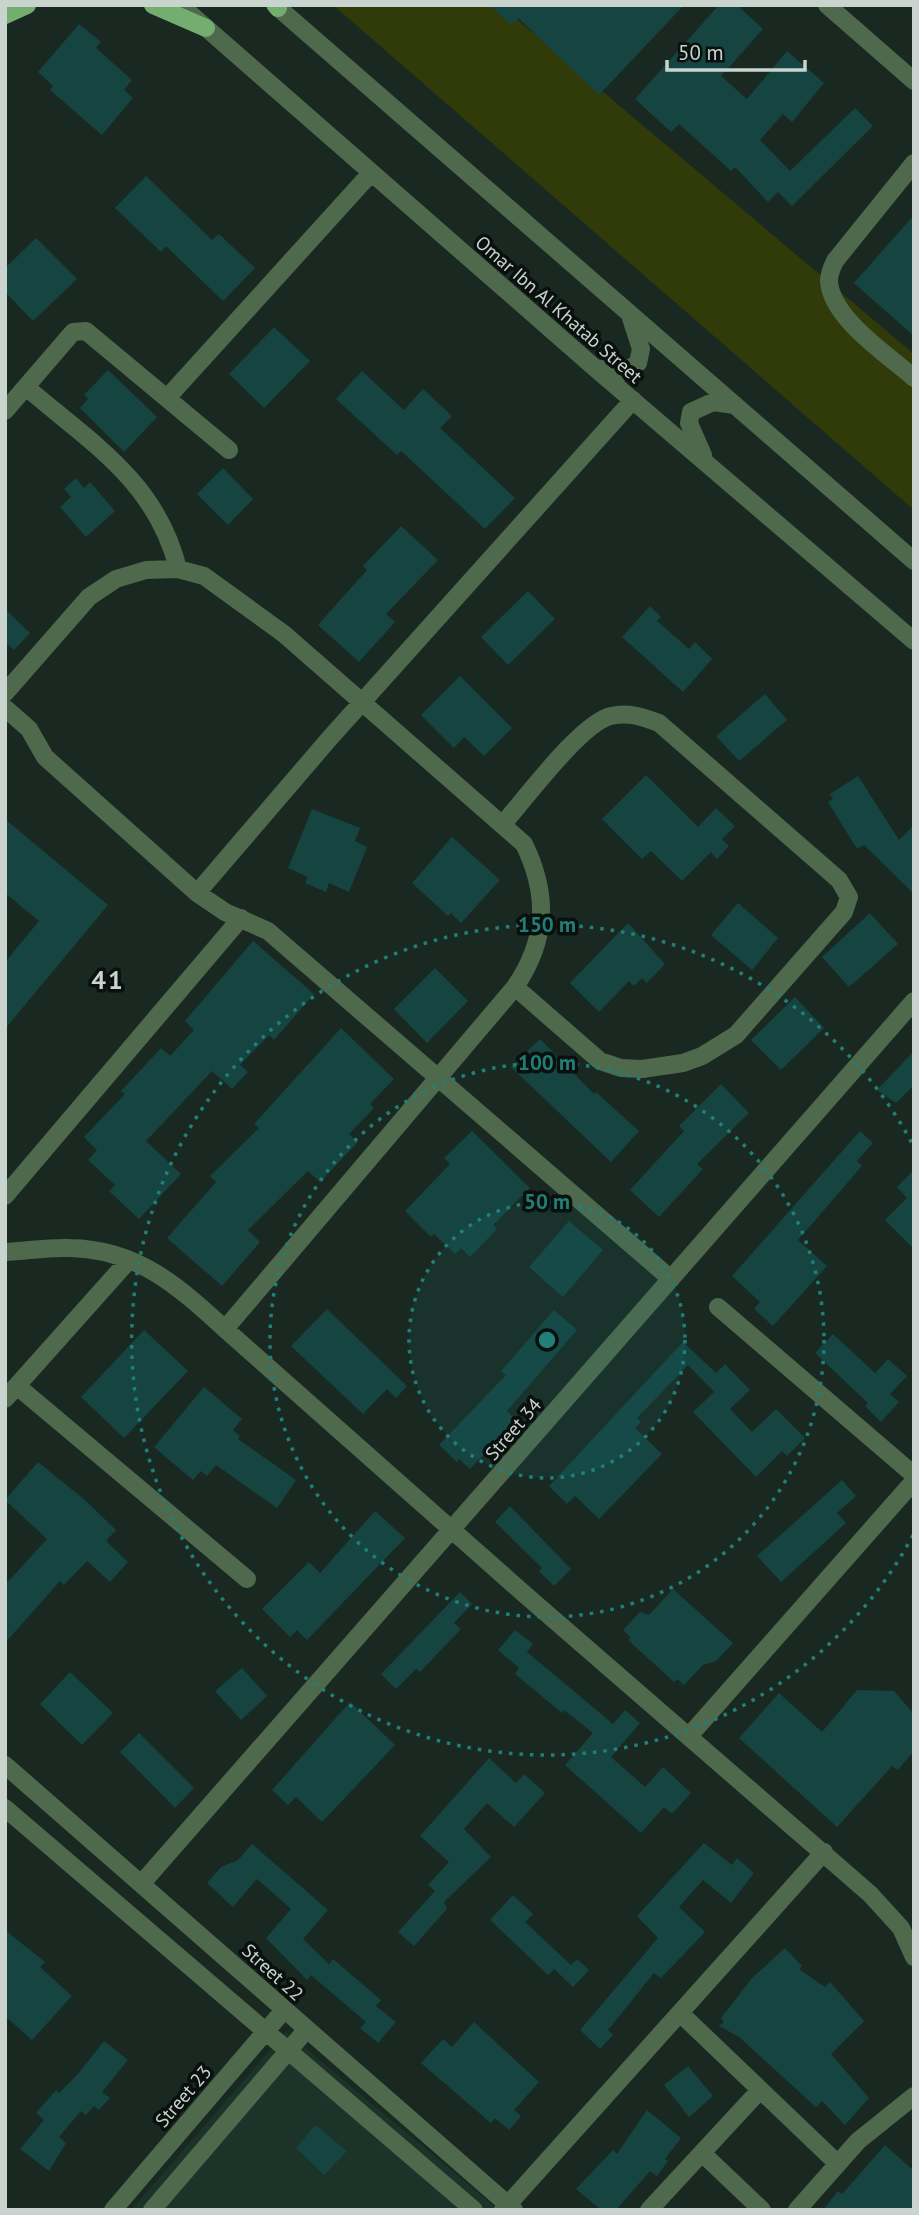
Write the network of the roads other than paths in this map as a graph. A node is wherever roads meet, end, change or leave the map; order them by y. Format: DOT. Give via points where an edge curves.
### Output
graph roads {
  1 [pos="27,5"];
  2 [pos="153,5"];
  3 [pos="180,5"];
  4 [pos="827,5"];
  5 [pos="276,6"];
  6 [pos="9,11"];
  7 [pos="206,28"];
  8 [pos="914,81"];
  9 [pos="914,163"];
  10 [pos="371,173"];
  11 [pos="630,316"];
  12 [pos="594,368"];
  13 [pos="914,378"];
  14 [pos="26,387"];
  15 [pos="167,398"];
  16 [pos="633,400"];
  17 [pos="735,405"];
  18 [pos="5,411"];
  19 [pos="229,450"];
  20 [pos="709,465"];
  21 [pos="914,561"];
  22 [pos="178,569"];
  23 [pos="914,641"];
  24 [pos="5,693"];
  25 [pos="362,701"];
  26 [pos="5,708"];
  27 [pos="503,824"];
  28 [pos="197,893"];
  29 [pos="241,918"];
  30 [pos="515,987"];
  31 [pos="914,1001"];
  32 [pos="439,1076"];
  33 [pos="5,1196"];
  34 [pos="5,1252"];
  35 [pos="130,1260"];
  36 [pos="671,1279"];
  37 [pos="718,1307"];
  38 [pos="225,1329"];
  39 [pos="11,1393"];
  40 [pos="914,1475"];
  41 [pos="914,1481"];
  42 [pos="452,1530"];
  43 [pos="247,1579"];
  44 [pos="690,1735"];
  45 [pos="5,1765"];
  46 [pos="5,1808"];
  47 [pos="824,1852"];
  48 [pos="142,1883"];
  49 [pos="914,1957"];
  50 [pos="285,2010"];
  51 [pos="680,2013"];
  52 [pos="307,2029"];
  53 [pos="265,2033"];
  54 [pos="288,2053"];
  55 [pos="760,2090"];
  56 [pos="914,2096"];
  57 [pos="702,2153"];
  58 [pos="838,2164"];
  59 [pos="508,2208"];
  60 [pos="113,2210"];
  61 [pos="152,2210"];
  62 [pos="474,2210"];
  63 [pos="649,2210"];
  64 [pos="762,2210"];
  65 [pos="797,2210"];
  1 -- 6 [label="main road"];
  2 -- 7 [label="main road"];
  3 -- 7 [label="street, Omar Ibn Al Khatab Street"];
  4 -- 8 [label="street"];
  5 -- 11 [label="street"];
  7 -- 10 [label="street, Omar Ibn Al Khatab Street"];
  9 -- 13 [label="street" via="835,261 828,278 843,314"];
  10 -- 12 [label="street, Omar Ibn Al Khatab Street"];
  10 -- 15 [label="street"];
  11 -- 12 [label="street" via="641,349 638,363 624,372"];
  11 -- 17 [label="street"];
  12 -- 16 [label="street, Omar Ibn Al Khatab Street"];
  14 -- 15 [label="street" via="79,330"];
  14 -- 18 [label="street"];
  14 -- 22 [label="street" via="144,492 172,541"];
  15 -- 19 [label="street"];
  16 -- 20 [label="street, Omar Ibn Al Khatab Street"];
  16 -- 25 [label="street"];
  17 -- 20 [label="street" via="713,402 696,407 689,416"];
  17 -- 21 [label="street"];
  20 -- 23 [label="street, Omar Ibn Al Khatab Street"];
  22 -- 24 [label="street" via="146,570 116,579 89,597"];
  22 -- 25 [label="street" via="204,576 284,634"];
  25 -- 27 [label="street"];
  25 -- 28 [label="street"];
  26 -- 28 [label="street" via="29,729 51,762"];
  27 -- 30 [label="street" via="524,844 542,894 538,943"];
  27 -- 30 [label="street" via="587,729 609,716 635,714 659,723 839,880 849,897 844,912 736,1035 683,1063 642,1069 600,1061"];
  28 -- 29 [label="street"];
  29 -- 32 [label="street" via="268,931"];
  29 -- 33 [label="street"];
  30 -- 32 [label="street"];
  31 -- 36 [label="street, Street 34"];
  32 -- 36 [label="street"];
  32 -- 38 [label="street"];
  34 -- 35 [label="street" via="74,1248"];
  35 -- 38 [label="street" via="156,1270"];
  35 -- 39 [label="street"];
  36 -- 42 [label="street, Street 34"];
  37 -- 40 [label="street"];
  38 -- 42 [label="street"];
  39 -- 43 [label="street"];
  41 -- 44 [label="street"];
  42 -- 44 [label="street"];
  42 -- 48 [label="street, Street 34"];
  44 -- 47 [label="street"];
  45 -- 48 [label="street, Street 22"];
  46 -- 53 [label="street"];
  47 -- 49 [label="street" via="887,1910"];
  47 -- 51 [label="street"];
  48 -- 50 [label="street, Street 22"];
  50 -- 52 [label="street, Street 22"];
  50 -- 53 [label="street, Street 23"];
  51 -- 55 [label="street"];
  51 -- 59 [label="street"];
  52 -- 54 [label="street"];
  52 -- 59 [label="street, Street 22"];
  53 -- 54 [label="street"];
  53 -- 60 [label="street, Street 23"];
  54 -- 61 [label="street"];
  54 -- 62 [label="street"];
  55 -- 57 [label="street"];
  55 -- 58 [label="street"];
  56 -- 58 [label="street"];
  57 -- 63 [label="street"];
  57 -- 64 [label="street"];
  58 -- 65 [label="street"];
}
